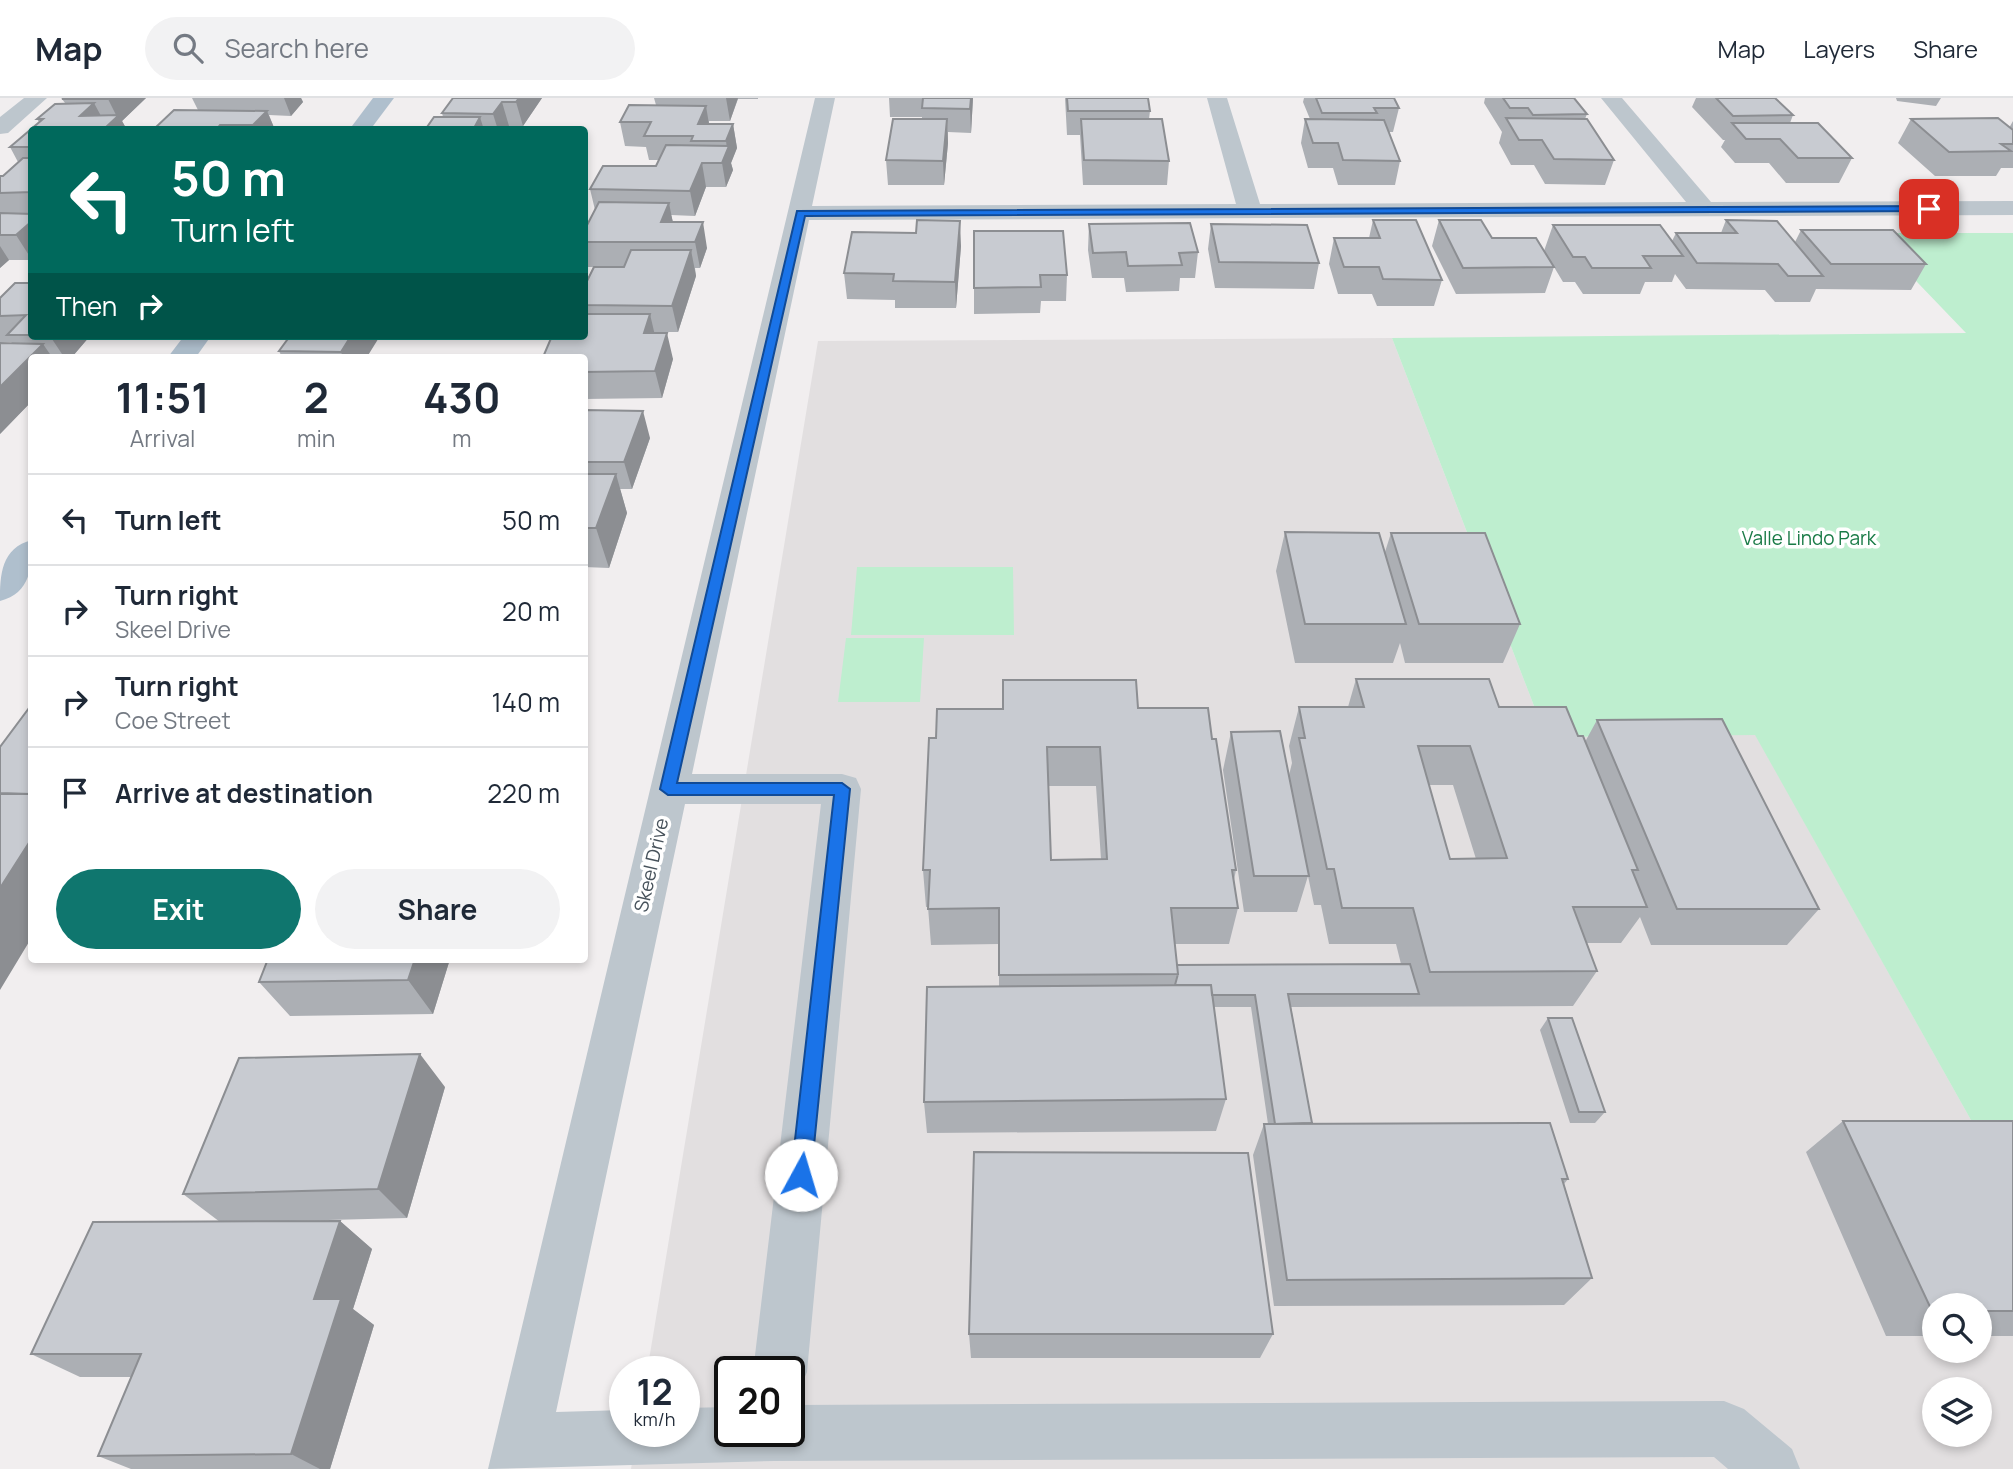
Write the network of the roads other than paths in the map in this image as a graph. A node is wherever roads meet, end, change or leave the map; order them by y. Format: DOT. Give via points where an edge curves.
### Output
graph roads {
  1 [pos="37,98"];
  2 [pos="384,98"];
  3 [pos="825,98"];
  4 [pos="1217,98"];
  5 [pos="1611,98"];
  6 [pos="362,126"];
  7 [pos="0,128"];
  8 [pos="2013,208"];
  9 [pos="1250,211"];
  10 [pos="1706,211"];
  11 [pos="800,213"];
  12 [pos="195,340"];
  13 [pos="184,354"];
  14 [pos="28,555"];
  15 [pos="0,590"];
  16 [pos="668,789"];
  17 [pos="782,1356"];
  18 [pos="805,1432"];
  19 [pos="714,1437"];
  20 [pos="519,1455"];
  21 [pos="1772,1469"];
  1 -- 7 [label="street"];
  2 -- 6 [label="main road"];
  3 -- 11 [label="street, Skeel Drive"];
  4 -- 9 [label="street"];
  5 -- 10 [label="street"];
  8 -- 10 [label="street"];
  9 -- 10 [label="street"];
  9 -- 11 [label="street"];
  11 -- 16 [label="street, Skeel Drive"];
  12 -- 13 [label="main road"];
  14 -- 15 [label="main road"];
  16 -- 17 [label="street" via="842,789"];
  16 -- 20 [label="street, Skeel Drive"];
  18 -- 21 [label="street" via="1724,1429"];
  19 -- 20 [label="street"];
}
